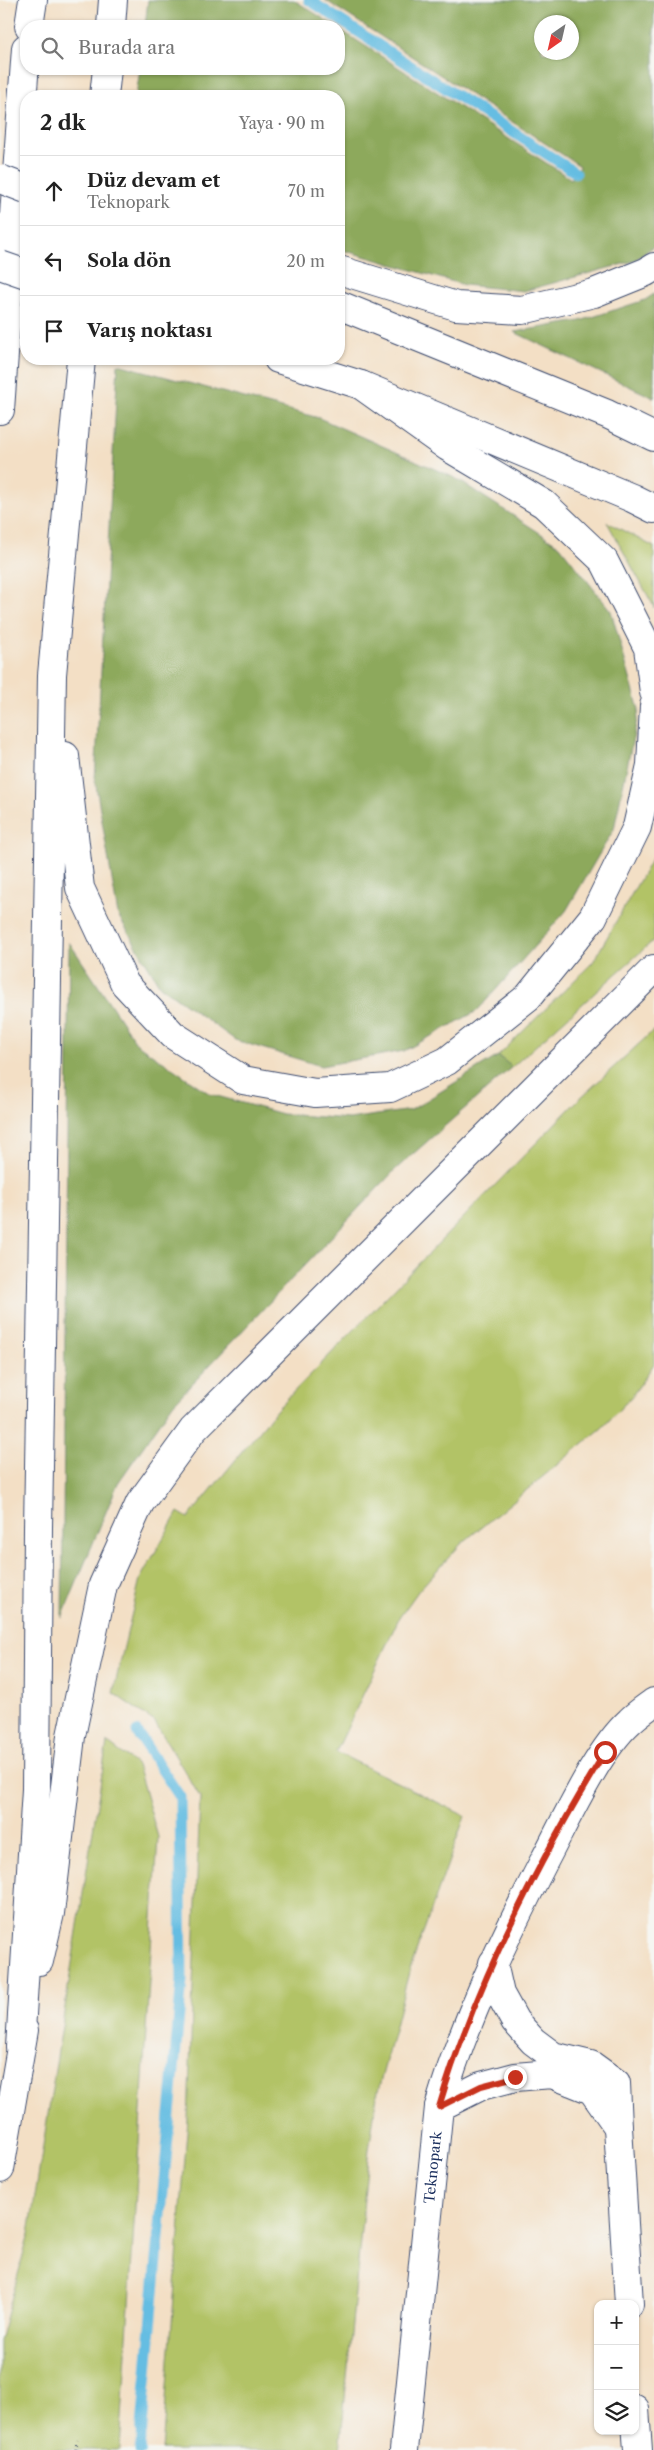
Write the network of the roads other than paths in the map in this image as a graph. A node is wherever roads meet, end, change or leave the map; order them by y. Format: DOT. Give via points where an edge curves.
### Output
graph roads {
  1 [pos="33,0"];
  2 [pos="113,0"];
  3 [pos="30,20"];
  4 [pos="111,20"];
  5 [pos="24,75"];
  6 [pos="106,75"];
  7 [pos="23,90"];
  8 [pos="105,90"];
  9 [pos="20,132"];
  10 [pos="0,180"];
  11 [pos="20,187"];
  12 [pos="0,265"];
  13 [pos="654,267"];
  14 [pos="20,272"];
  15 [pos="345,272"];
  16 [pos="345,307"];
  17 [pos="80,365"];
  18 [pos="297,365"];
  19 [pos="361,385"];
  20 [pos="0,410"];
  21 [pos="654,437"];
  22 [pos="654,509"];
  23 [pos="52,675"];
  24 [pos="654,692"];
  25 [pos="654,706"];
  26 [pos="654,969"];
  27 [pos="654,1702"];
  28 [pos="493,1963"];
  29 [pos="20,2047"];
  30 [pos="439,2107"];
  31 [pos="618,2127"];
  32 [pos="0,2169"];
  33 [pos="629,2300"];
  34 [pos="637,2435"];
  35 [pos="404,2450"];
  36 [pos="638,2450"];
  1 -- 3 [label="main road"];
  2 -- 4 [label="main road"];
  5 -- 7 [label="main road"];
  6 -- 8 [label="main road"];
  9 -- 20 [label="main road"];
  10 -- 11 [label="main road, bridge"];
  12 -- 14 [label="main road, bridge"];
  13 -- 15 [label="main road" via="594,293 522,310 456,306"];
  16 -- 21 [label="main road" via="589,407"];
  17 -- 23 [label="main road"];
  18 -- 19 [label="main road"];
  19 -- 22 [label="main road"];
  19 -- 24 [label="main road" via="448,447 544,504 604,561 648,648"];
  23 -- 25 [label="main road" via="66,761 80,888 125,984 173,1035 243,1080 315,1093 390,1088 447,1061 528,997 593,917 637,827 651,765"];
  23 -- 29 [label="main road" via="36,1789"];
  26 -- 29 [label="main road" via="193,1430 140,1503 101,1594 71,1736 50,1913"];
  27 -- 28 [label="main road, Teknopark" via="629,1722 600,1760 577,1798"];
  28 -- 30 [label="main road, Teknopark" via="462,2034"];
  28 -- 31 [label="main road" via="500,1994 515,2021 533,2041 553,2056 591,2065 616,2083"];
  29 -- 32 [label="main road"];
  30 -- 31 [label="main road" via="481,2086 515,2077 552,2074 592,2090"];
  30 -- 35 [label="main road, Teknopark"];
  31 -- 33 [label="main road"];
  34 -- 36 [label="main road"];
}
